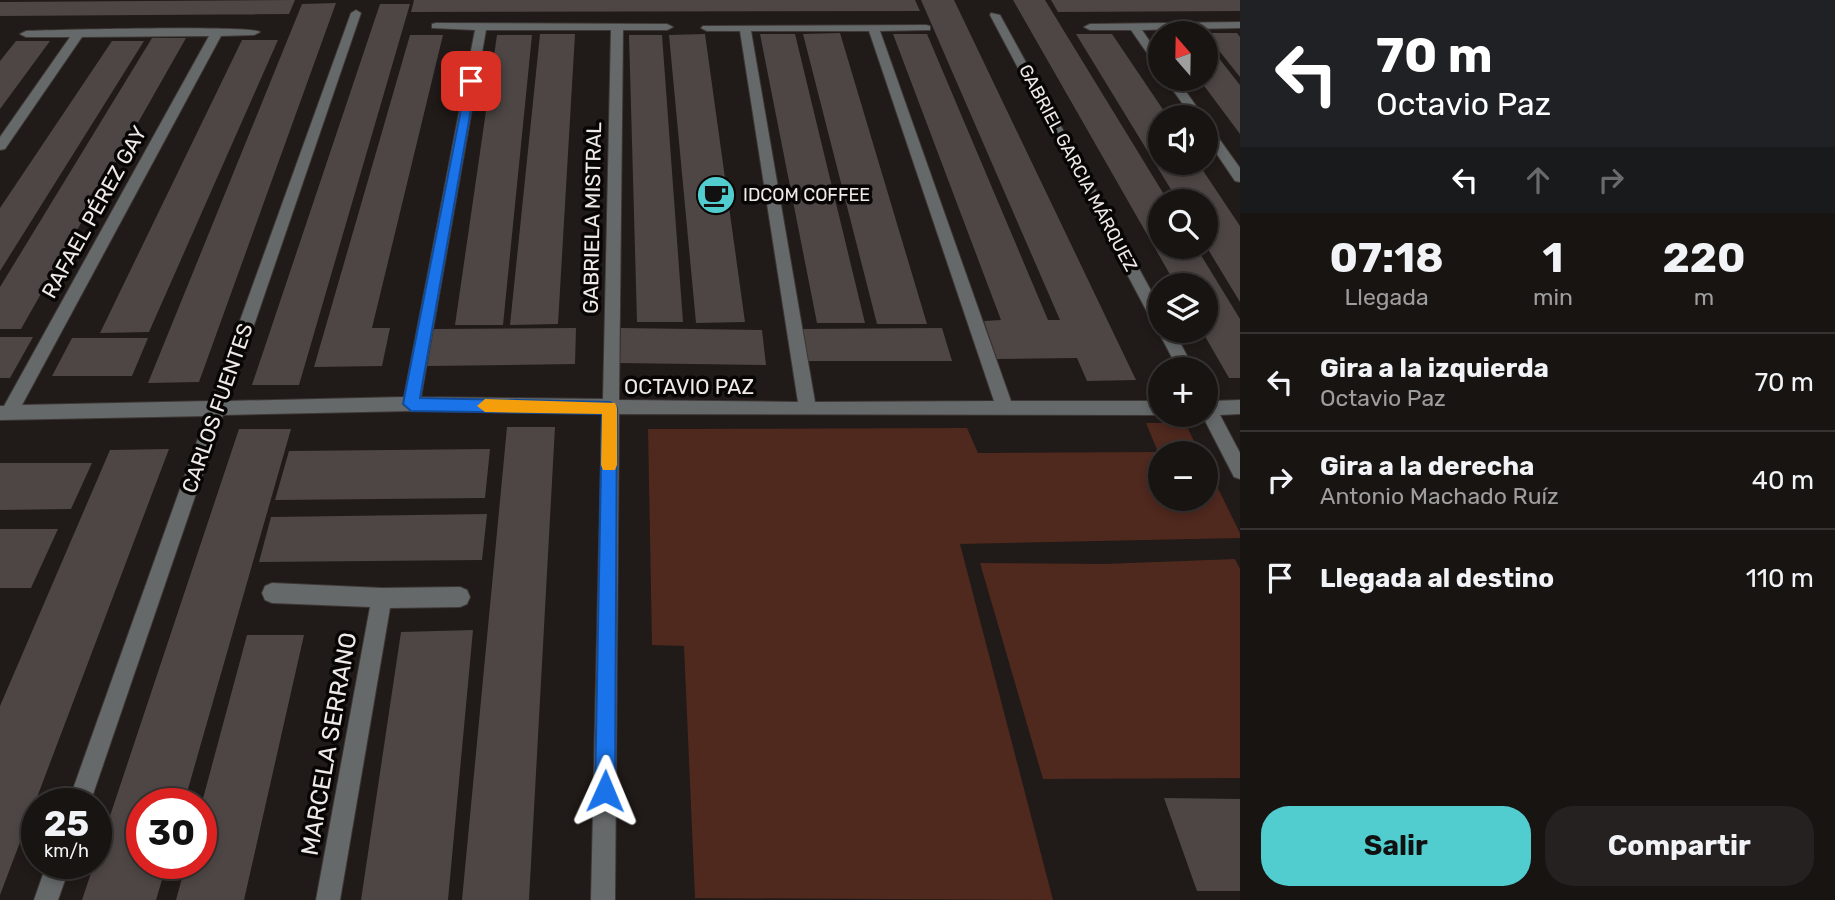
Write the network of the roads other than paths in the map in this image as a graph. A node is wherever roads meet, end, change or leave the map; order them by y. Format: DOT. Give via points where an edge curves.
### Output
graph roads {
  1 [pos="356,13"];
  2 [pos="995,15"];
  3 [pos="1240,25"];
  4 [pos="436,26"];
  5 [pos="1134,26"];
  6 [pos="481,27"];
  7 [pos="667,27"];
  8 [pos="1090,27"];
  9 [pos="617,28"];
  10 [pos="707,28"];
  11 [pos="745,28"];
  12 [pos="926,28"];
  13 [pos="873,29"];
  14 [pos="217,32"];
  15 [pos="254,32"];
  16 [pos="26,34"];
  17 [pos="78,34"];
  18 [pos="1148,46"];
  19 [pos="0,146"];
  20 [pos="1218,146"];
  21 [pos="1240,178"];
  22 [pos="1148,299"];
  23 [pos="411,404"];
  24 [pos="217,407"];
  25 [pos="1218,407"];
  26 [pos="1240,407"];
  27 [pos="610,408"];
  28 [pos="1005,408"];
  29 [pos="1148,408"];
  30 [pos="808,410"];
  31 [pos="4,413"];
  32 [pos="1217,427"];
  33 [pos="1240,471"];
  34 [pos="272,593"];
  35 [pos="460,597"];
  36 [pos="382,598"];
  37 [pos="84,788"];
  38 [pos="53,879"];
  39 [pos="46,900"];
  40 [pos="328,900"];
  41 [pos="603,900"];
  1 -- 24 [label="street, CARLOS FUENTES"];
  2 -- 22 [label="street, GABRIEL GARCIA MÁRQUEZ"];
  3 -- 5 [label="street"];
  4 -- 6 [label="street"];
  5 -- 8 [label="street"];
  5 -- 18 [label="street"];
  6 -- 9 [label="street"];
  6 -- 23 [label="street"];
  7 -- 9 [label="street"];
  9 -- 27 [label="street, GABRIELA MISTRAL"];
  10 -- 11 [label="street"];
  11 -- 13 [label="street"];
  11 -- 30 [label="street"];
  12 -- 13 [label="street"];
  13 -- 28 [label="street"];
  14 -- 15 [label="street"];
  14 -- 17 [label="street"];
  14 -- 31 [label="street, RAFAEL PÉREZ GAY"];
  16 -- 17 [label="street"];
  17 -- 19 [label="street"];
  20 -- 21 [label="street"];
  23 -- 24 [label="street, OCTAVIO PAZ"];
  23 -- 27 [label="street, OCTAVIO PAZ"];
  24 -- 31 [label="street, OCTAVIO PAZ"];
  24 -- 37 [label="street, CARLOS FUENTES"];
  25 -- 26 [label="street"];
  27 -- 30 [label="street, OCTAVIO PAZ"];
  27 -- 41 [label="street, GABRIELA MISTRAL"];
  28 -- 29 [label="street, OCTAVIO PAZ"];
  28 -- 30 [label="street, OCTAVIO PAZ"];
  32 -- 33 [label="street"];
  34 -- 36 [label="street"];
  35 -- 36 [label="street"];
  36 -- 40 [label="street, MARCELA SERRANO"];
  38 -- 39 [label="street"];
}
